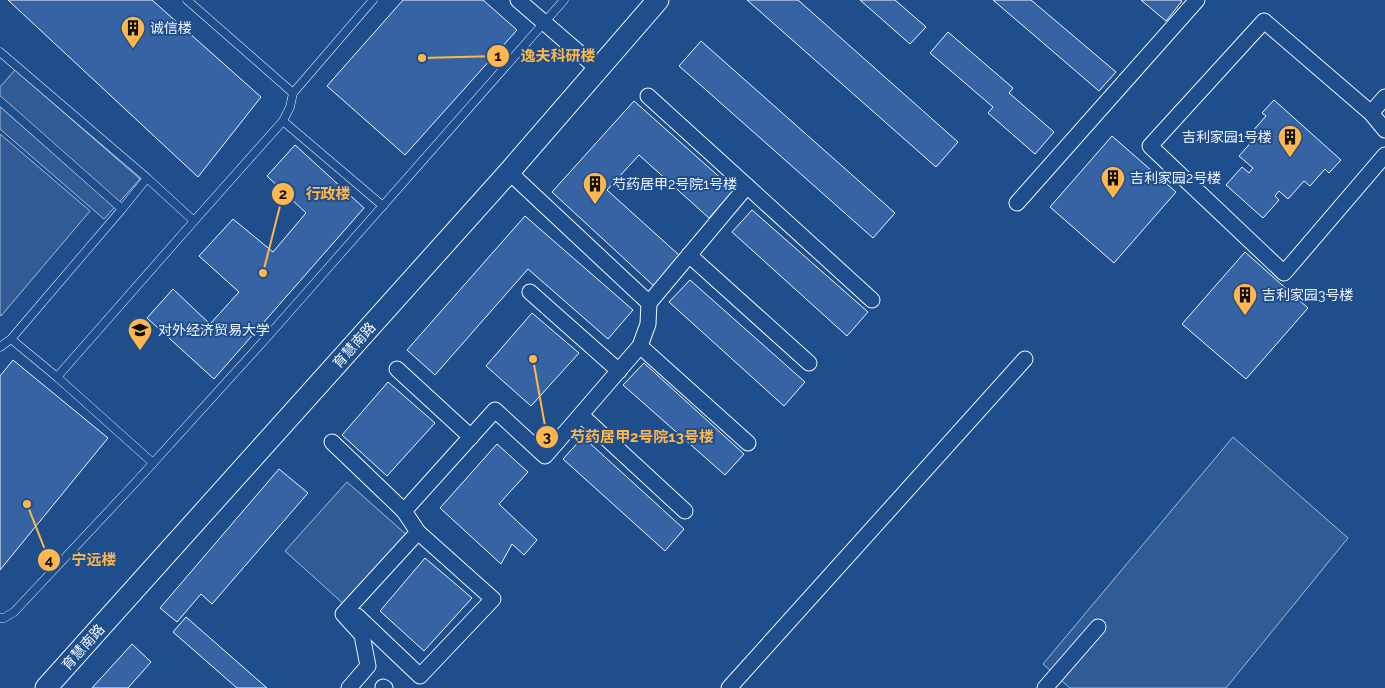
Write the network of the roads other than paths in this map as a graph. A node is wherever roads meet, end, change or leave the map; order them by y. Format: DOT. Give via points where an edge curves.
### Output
graph roads {
  1 [pos="188,0"];
  2 [pos="372,0"];
  3 [pos="518,0"];
  4 [pos="564,0"];
  5 [pos="658,0"];
  6 [pos="1198,0"];
  7 [pos="544,23"];
  8 [pos="0,52"];
  9 [pos="598,69"];
  10 [pos="293,93"];
  11 [pos="648,96"];
  12 [pos="1385,97"];
  13 [pos="0,101"];
  14 [pos="1372,113"];
  15 [pos="283,121"];
  16 [pos="1385,130"];
  17 [pos="1385,156"];
  18 [pos="509,172"];
  19 [pos="147,178"];
  20 [pos="747,186"];
  21 [pos="1017,203"];
  22 [pos="383,206"];
  23 [pos="122,208"];
  24 [pos="194,221"];
  25 [pos="689,255"];
  26 [pos="530,292"];
  27 [pos="872,300"];
  28 [pos="648,302"];
  29 [pos="11,339"];
  30 [pos="640,346"];
  31 [pos="0,347"];
  32 [pos="1025,359"];
  33 [pos="809,363"];
  34 [pos="397,369"];
  35 [pos="619,371"];
  36 [pos="57,377"];
  37 [pos="581,415"];
  38 [pos="471,437"];
  39 [pos="332,442"];
  40 [pos="748,443"];
  41 [pos="153,463"];
  42 [pos="404,511"];
  43 [pos="685,511"];
  44 [pos="418,532"];
  45 [pos="349,608"];
  46 [pos="0,618"];
  47 [pos="1098,627"];
  48 [pos="46,688"];
  49 [pos="349,688"];
  50 [pos="729,688"];
  51 [pos="1045,688"];
  1 -- 10 [label="lane"];
  2 -- 10 [label="lane"];
  3 -- 7 [label="street"];
  4 -- 7 [label="lane"];
  5 -- 9 [label="street, 育慧南路"];
  6 -- 21 [label="street"];
  7 -- 9 [label="street"];
  7 -- 22 [label="lane"];
  8 -- 19 [label="lane"];
  9 -- 18 [label="street, 育慧南路"];
  10 -- 15 [label="lane"];
  11 -- 20 [label="street"];
  12 -- 14 [label="street"];
  13 -- 23 [label="lane"];
  14 -- 16 [label="street"];
  14 -- 17 [label="street" via="1264,21 1150,146 1284,273"];
  15 -- 22 [label="lane"];
  15 -- 24 [label="lane"];
  18 -- 28 [label="street"];
  18 -- 48 [label="street, 育慧南路"];
  19 -- 23 [label="lane"];
  19 -- 24 [label="lane"];
  20 -- 25 [label="street"];
  20 -- 27 [label="street"];
  22 -- 41 [label="lane"];
  23 -- 29 [label="lane"];
  24 -- 36 [label="lane"];
  25 -- 28 [label="street"];
  25 -- 33 [label="street"];
  26 -- 35 [label="street"];
  28 -- 30 [label="street" via="648,324"];
  29 -- 31 [label="lane"];
  29 -- 36 [label="lane"];
  30 -- 35 [label="street"];
  30 -- 40 [label="street"];
  32 -- 50 [label="street"];
  34 -- 38 [label="street"];
  35 -- 37 [label="street"];
  36 -- 41 [label="lane"];
  37 -- 38 [label="street" via="545,456 495,410"];
  37 -- 43 [label="street"];
  38 -- 42 [label="street"];
  39 -- 42 [label="street"];
  41 -- 46 [label="lane" via="14,612"];
  42 -- 44 [label="street"];
  44 -- 45 [label="street"];
  44 -- 45 [label="street" via="493,599 420,676"];
  45 -- 49 [label="street" via="344,614 362,635 368,666"];
  47 -- 51 [label="street"];
}
